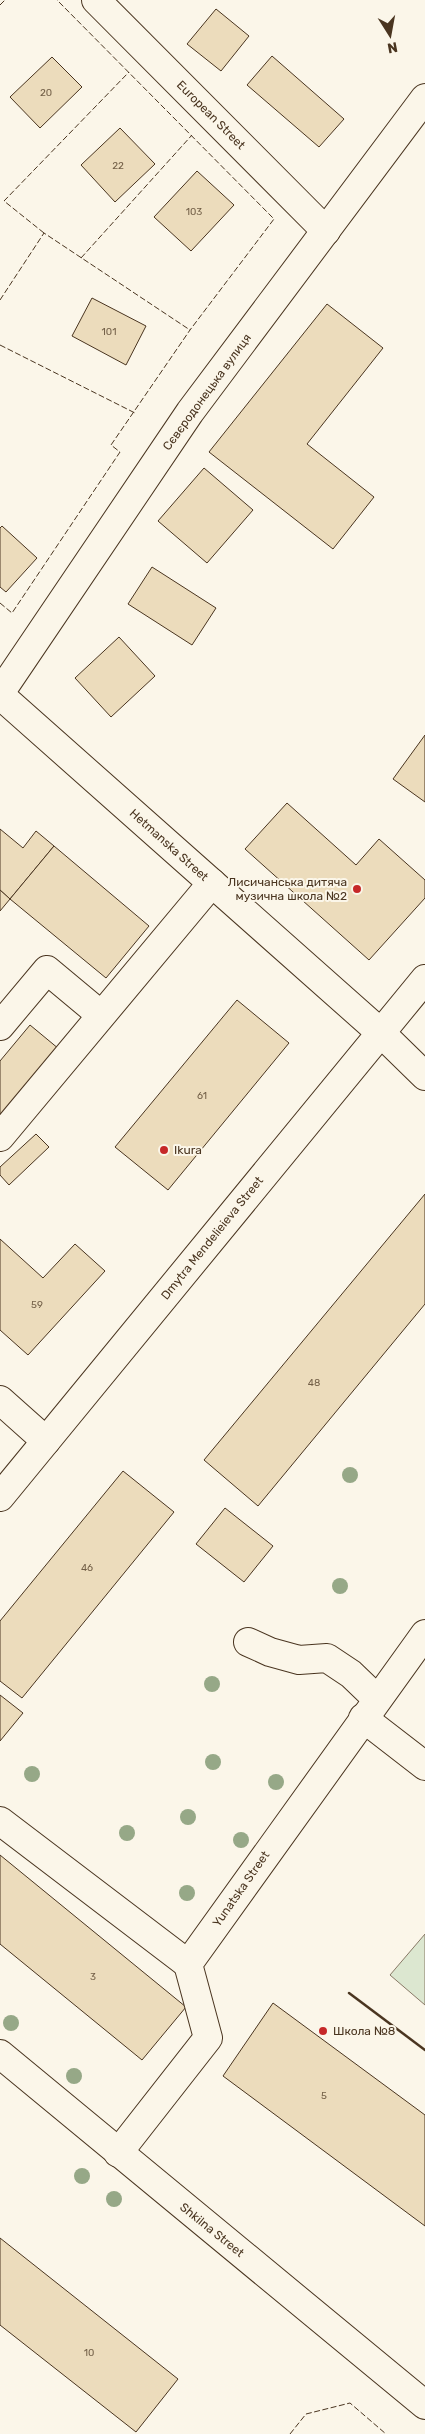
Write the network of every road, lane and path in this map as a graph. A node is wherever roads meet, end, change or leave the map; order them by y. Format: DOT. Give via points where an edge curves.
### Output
graph roads {
  1 [pos="96,0"];
  2 [pos="425,98"];
  3 [pos="326,230"];
  4 [pos="0,694"];
  5 [pos="212,883"];
  6 [pos="425,979"];
  7 [pos="102,1016"];
  8 [pos="0,1026"];
  9 [pos="381,1033"];
  10 [pos="425,1076"];
  11 [pos="0,1137"];
  12 [pos="0,1400"];
  13 [pos="46,1442"];
  14 [pos="0,1497"];
  15 [pos="425,1634"];
  16 [pos="248,1642"];
  17 [pos="370,1709"];
  18 [pos="425,1766"];
  19 [pos="0,1821"];
  20 [pos="188,1964"];
  21 [pos="0,2054"];
  22 [pos="118,2153"];
  23 [pos="425,2404"];
  1 -- 3 [label="street, European Street"];
  2 -- 3 [label="street, Сєвєродонецька вулиця"];
  3 -- 4 [label="street, Сєвєродонецька вулиця" via="190,412"];
  4 -- 5 [label="street, Hetmanska Street"];
  5 -- 7 [label="street"];
  5 -- 9 [label="street, Hetmanska Street"];
  6 -- 9 [label="street, Dmytra Mendelieieva Street"];
  7 -- 8 [label="street" via="47,970"];
  7 -- 11 [label="street"];
  9 -- 10 [label="street, Hetmanska Street"];
  9 -- 13 [label="street, Dmytra Mendelieieva Street"];
  12 -- 13 [label="street"];
  13 -- 14 [label="street, Dmytra Mendelieieva Street"];
  15 -- 17 [label="street, Yunatska Street"];
  16 -- 17 [label="street" via="299,1660 327,1658 351,1674"];
  17 -- 18 [label="street"];
  17 -- 20 [label="street, Yunatska Street"];
  19 -- 20 [label="street"];
  20 -- 22 [label="street" via="208,2038"];
  21 -- 22 [label="street, Shkilna Street"];
  22 -- 23 [label="street, Shkilna Street"];
}
